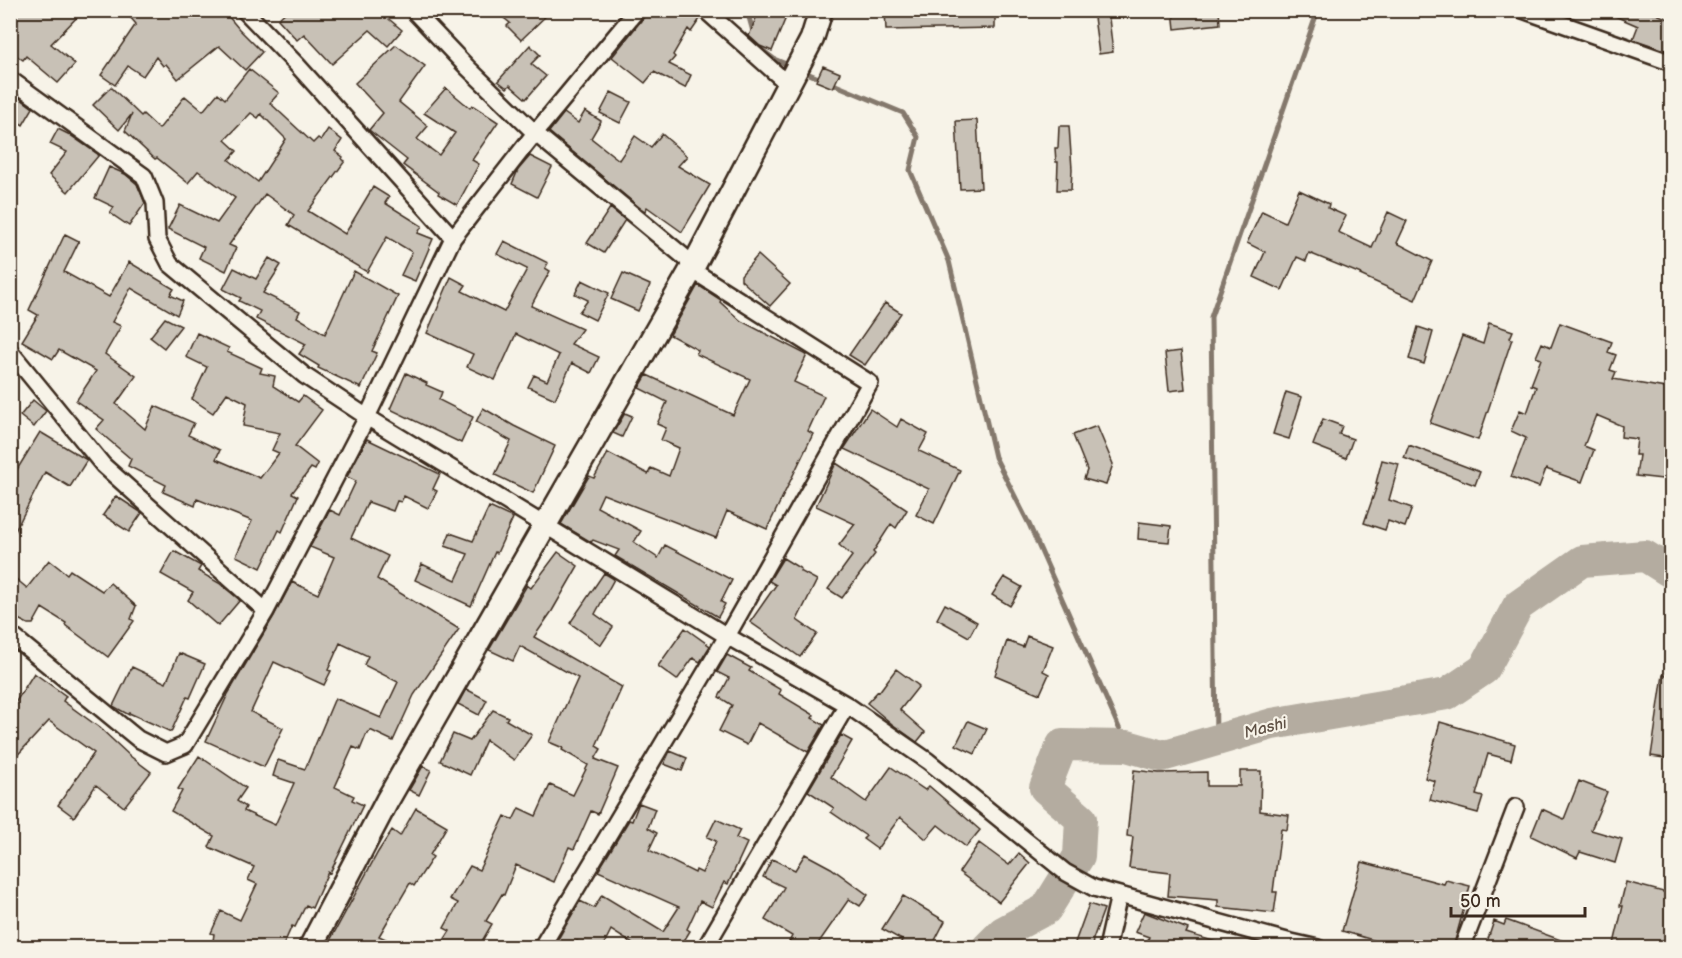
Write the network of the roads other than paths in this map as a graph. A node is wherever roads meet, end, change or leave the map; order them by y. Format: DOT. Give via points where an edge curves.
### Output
graph roads {
  1 [pos="244,10"];
  2 [pos="413,10"];
  3 [pos="637,10"];
  4 [pos="705,10"];
  5 [pos="821,10"];
  6 [pos="1523,10"];
  7 [pos="1671,63"];
  8 [pos="10,79"];
  9 [pos="789,85"];
  10 [pos="535,133"];
  11 [pos="453,238"];
  12 [pos="693,267"];
  13 [pos="10,351"];
  14 [pos="367,417"];
  15 [pos="545,524"];
  16 [pos="266,611"];
  17 [pos="10,634"];
  18 [pos="727,636"];
  19 [pos="847,705"];
  20 [pos="1516,807"];
  21 [pos="1119,895"];
  22 [pos="1285,944"];
  23 [pos="310,948"];
  24 [pos="541,948"];
  25 [pos="705,948"];
  26 [pos="1107,948"];
  27 [pos="1318,948"];
  28 [pos="1462,948"];
  1 -- 11 [label="street"];
  2 -- 10 [label="street"];
  3 -- 10 [label="street"];
  4 -- 9 [label="street"];
  5 -- 9 [label="street" via="812,39"];
  6 -- 7 [label="street"];
  8 -- 14 [label="street" via="144,176 155,203 157,238 170,264 305,376"];
  9 -- 12 [label="street"];
  10 -- 11 [label="street"];
  10 -- 12 [label="street"];
  11 -- 14 [label="street"];
  12 -- 15 [label="street"];
  12 -- 18 [label="street" via="870,383"];
  13 -- 16 [label="street" via="103,465"];
  14 -- 15 [label="street"];
  14 -- 16 [label="street"];
  15 -- 18 [label="street"];
  15 -- 23 [label="street" via="387,801"];
  16 -- 17 [label="street" via="185,745 166,753 138,739"];
  18 -- 19 [label="street"];
  18 -- 24 [label="street"];
  19 -- 21 [label="street" via="928,761 1065,872 1094,888"];
  19 -- 25 [label="street"];
  20 -- 28 [label="street"];
  21 -- 22 [label="street"];
  21 -- 26 [label="street"];
  22 -- 27 [label="street"];
}
